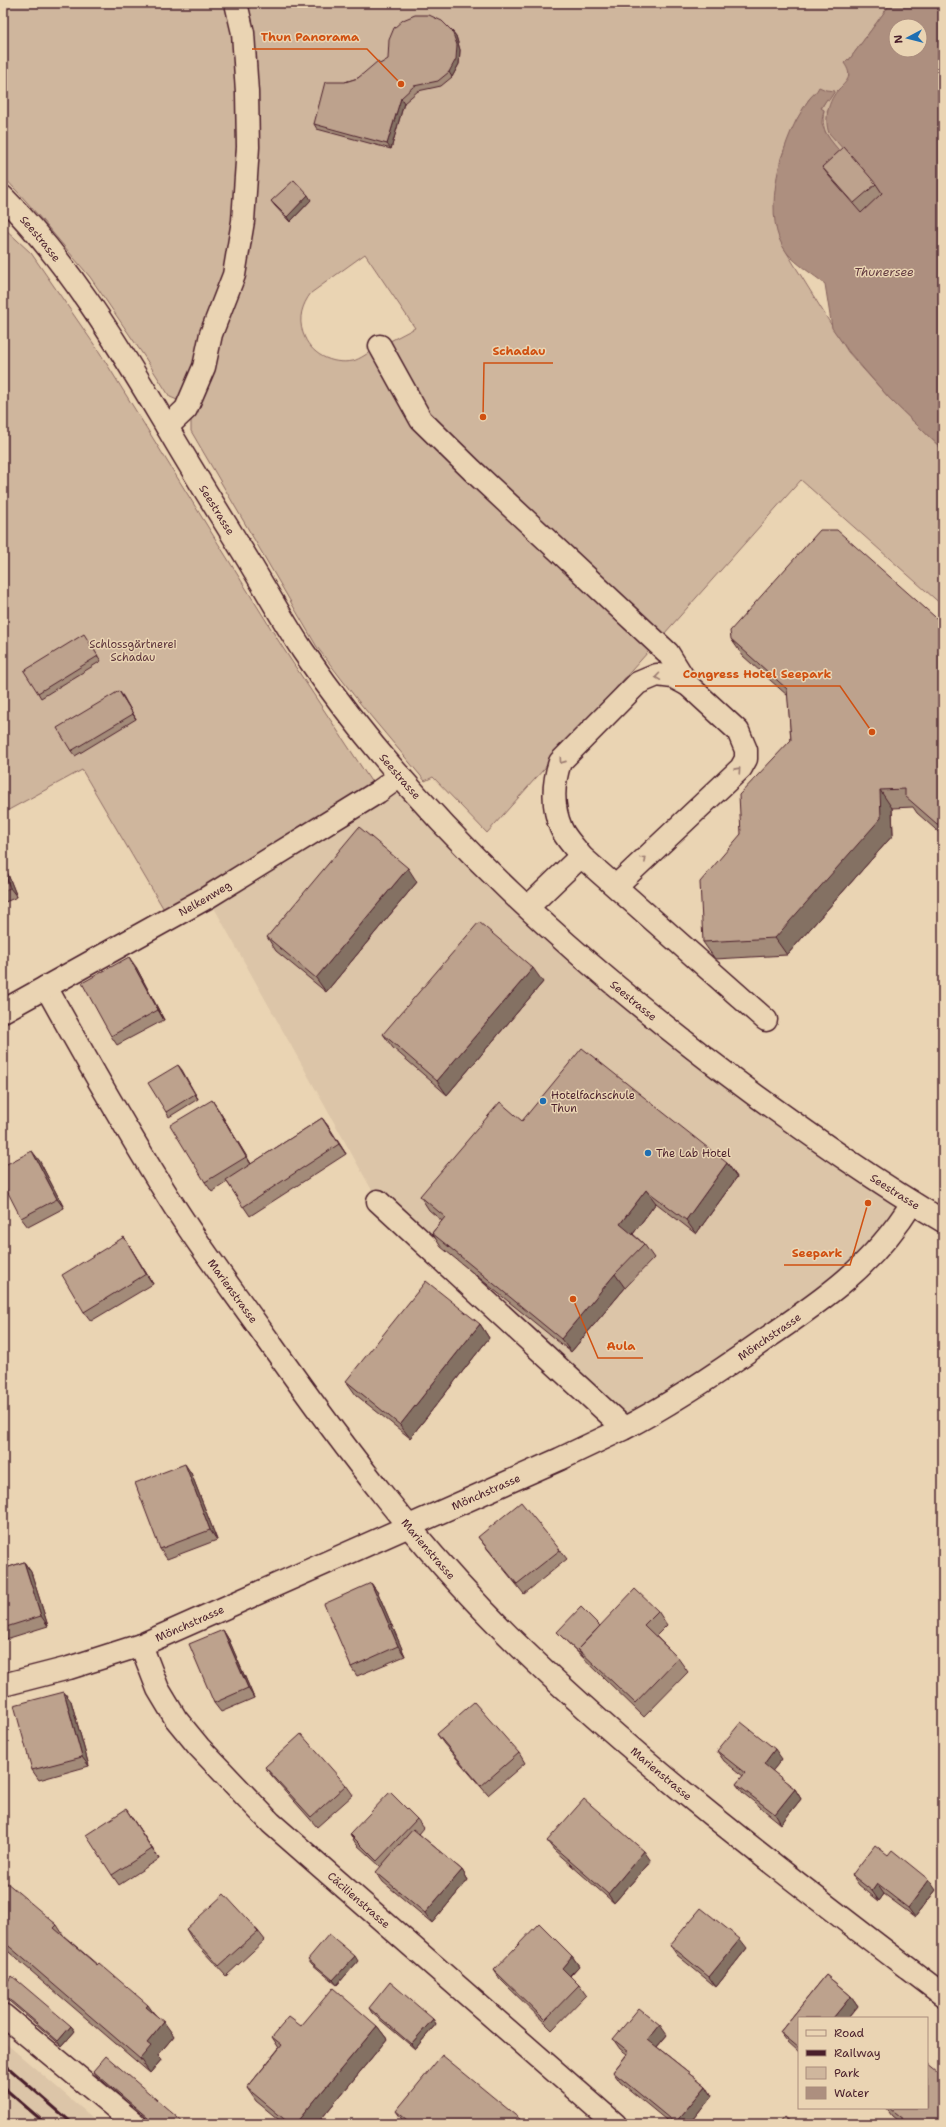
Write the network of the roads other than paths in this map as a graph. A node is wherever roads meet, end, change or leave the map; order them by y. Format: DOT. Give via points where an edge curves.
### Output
graph roads {
  1 [pos="236,3"];
  2 [pos="3,197"];
  3 [pos="380,346"];
  4 [pos="167,427"];
  5 [pos="688,685"];
  6 [pos="400,776"];
  7 [pos="581,856"];
  8 [pos="616,886"];
  9 [pos="528,907"];
  10 [pos="46,987"];
  11 [pos="3,1012"];
  12 [pos="766,1020"];
  13 [pos="378,1201"];
  14 [pos="912,1203"];
  15 [pos="943,1221"];
  16 [pos="624,1428"];
  17 [pos="408,1527"];
  18 [pos="141,1645"];
  19 [pos="3,1685"];
  20 [pos="943,1995"];
  21 [pos="3,2015"];
  22 [pos="135,2124"];
  23 [pos="615,2124"];
  1 -- 4 [label="street" via="242,33 247,92 248,147 234,275 211,334 204,367 186,409"];
  2 -- 4 [label="street, Seestrasse" via="74,282 112,336"];
  3 -- 5 [label="street" via="421,420 668,653"];
  4 -- 6 [label="street, Seestrasse" via="304,652"];
  5 -- 7 [label="street, one-way" via="673,677 657,675 638,683 560,762 555,777 556,807 561,829"];
  8 -- 5 [label="street, one-way" via="741,768 746,759 744,741 738,731"];
  6 -- 9 [label="street, Seestrasse"];
  6 -- 10 [label="street, Nelkenweg" via="208,897"];
  7 -- 8 [label="street"];
  7 -- 9 [label="street"];
  8 -- 12 [label="street"];
  9 -- 14 [label="street, Seestrasse" via="654,1019 826,1146"];
  10 -- 11 [label="street, Nelkenweg"];
  10 -- 17 [label="street, Marienstrasse" via="102,1089 175,1208 306,1395"];
  13 -- 16 [label="street"];
  14 -- 15 [label="street, Seestrasse"];
  14 -- 16 [label="street, Mönchstrasse" via="903,1219 876,1252 842,1285 708,1380"];
  16 -- 17 [label="street, Mönchstrasse"];
  17 -- 18 [label="street, Mönchstrasse"];
  17 -- 20 [label="street, Marienstrasse" via="519,1646 632,1749 750,1847"];
  18 -- 19 [label="street, Mönchstrasse" via="69,1668"];
  18 -- 23 [label="street, Cäcilienstrasse" via="158,1689 176,1719 271,1823"];
  21 -- 22 [label="street"];
}
